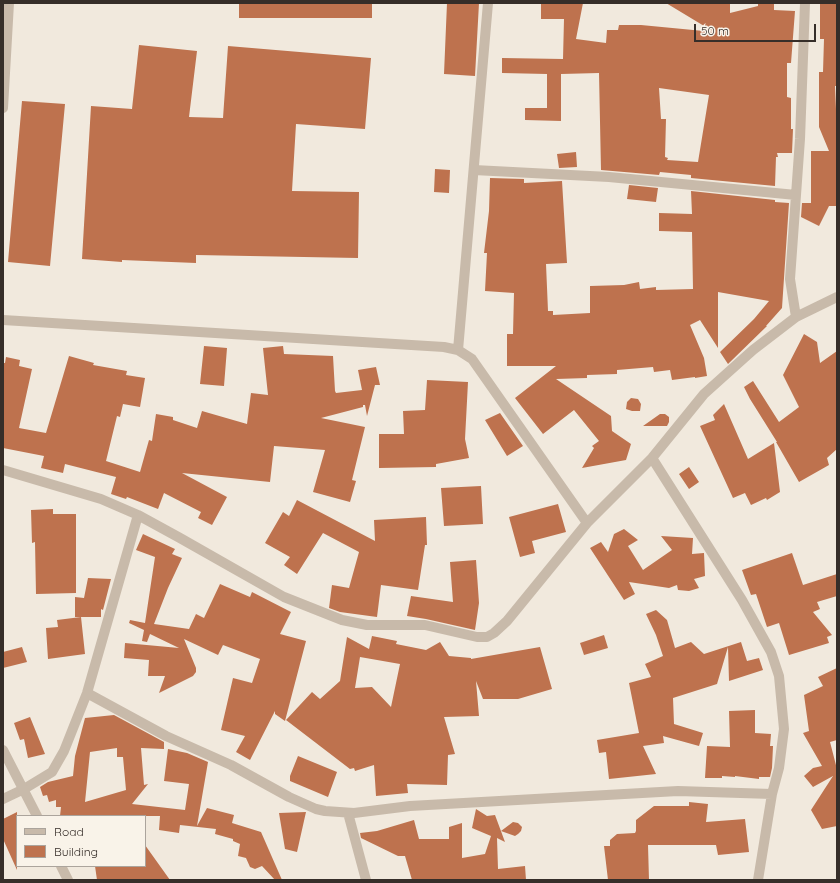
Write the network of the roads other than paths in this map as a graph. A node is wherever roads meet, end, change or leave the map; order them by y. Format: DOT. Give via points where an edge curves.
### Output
graph roads {
  1 [pos="9,3"];
  2 [pos="488,3"];
  3 [pos="805,3"];
  4 [pos="5,58"];
  5 [pos="3,108"];
  6 [pos="474,170"];
  7 [pos="796,194"];
  8 [pos="837,297"];
  9 [pos="796,317"];
  10 [pos="3,320"];
  11 [pos="458,350"];
  12 [pos="652,458"];
  13 [pos="3,470"];
  14 [pos="138,515"];
  15 [pos="587,523"];
  16 [pos="87,693"];
  17 [pos="3,750"];
  18 [pos="24,789"];
  19 [pos="772,794"];
  20 [pos="3,799"];
  21 [pos="348,812"];
  22 [pos="37,815"];
  23 [pos="62,867"];
  24 [pos="68,880"];
  25 [pos="366,880"];
  26 [pos="758,880"];
  1 -- 4 [label="street"];
  2 -- 6 [label="street"];
  3 -- 7 [label="street"];
  4 -- 5 [label="street"];
  6 -- 7 [label="street" via="609,177"];
  6 -- 11 [label="street"];
  7 -- 9 [label="street" via="790,279"];
  8 -- 9 [label="street"];
  9 -- 12 [label="street" via="753,350 704,394"];
  10 -- 11 [label="street"];
  11 -- 15 [label="street" via="476,364"];
  12 -- 15 [label="street"];
  12 -- 19 [label="street" via="742,600 771,652 779,676 784,729 779,768"];
  13 -- 14 [label="street" via="101,499"];
  14 -- 15 [label="street" via="284,597 342,620 367,625 425,625 477,637 487,637 507,621"];
  14 -- 16 [label="street"];
  16 -- 18 [label="street" via="64,751 52,772"];
  16 -- 21 [label="street" via="166,736 231,765 289,797 316,809"];
  17 -- 18 [label="street"];
  18 -- 20 [label="street"];
  18 -- 22 [label="street"];
  19 -- 21 [label="street" via="678,791 410,806"];
  19 -- 26 [label="street"];
  21 -- 25 [label="street"];
  23 -- 24 [label="street"];
}
